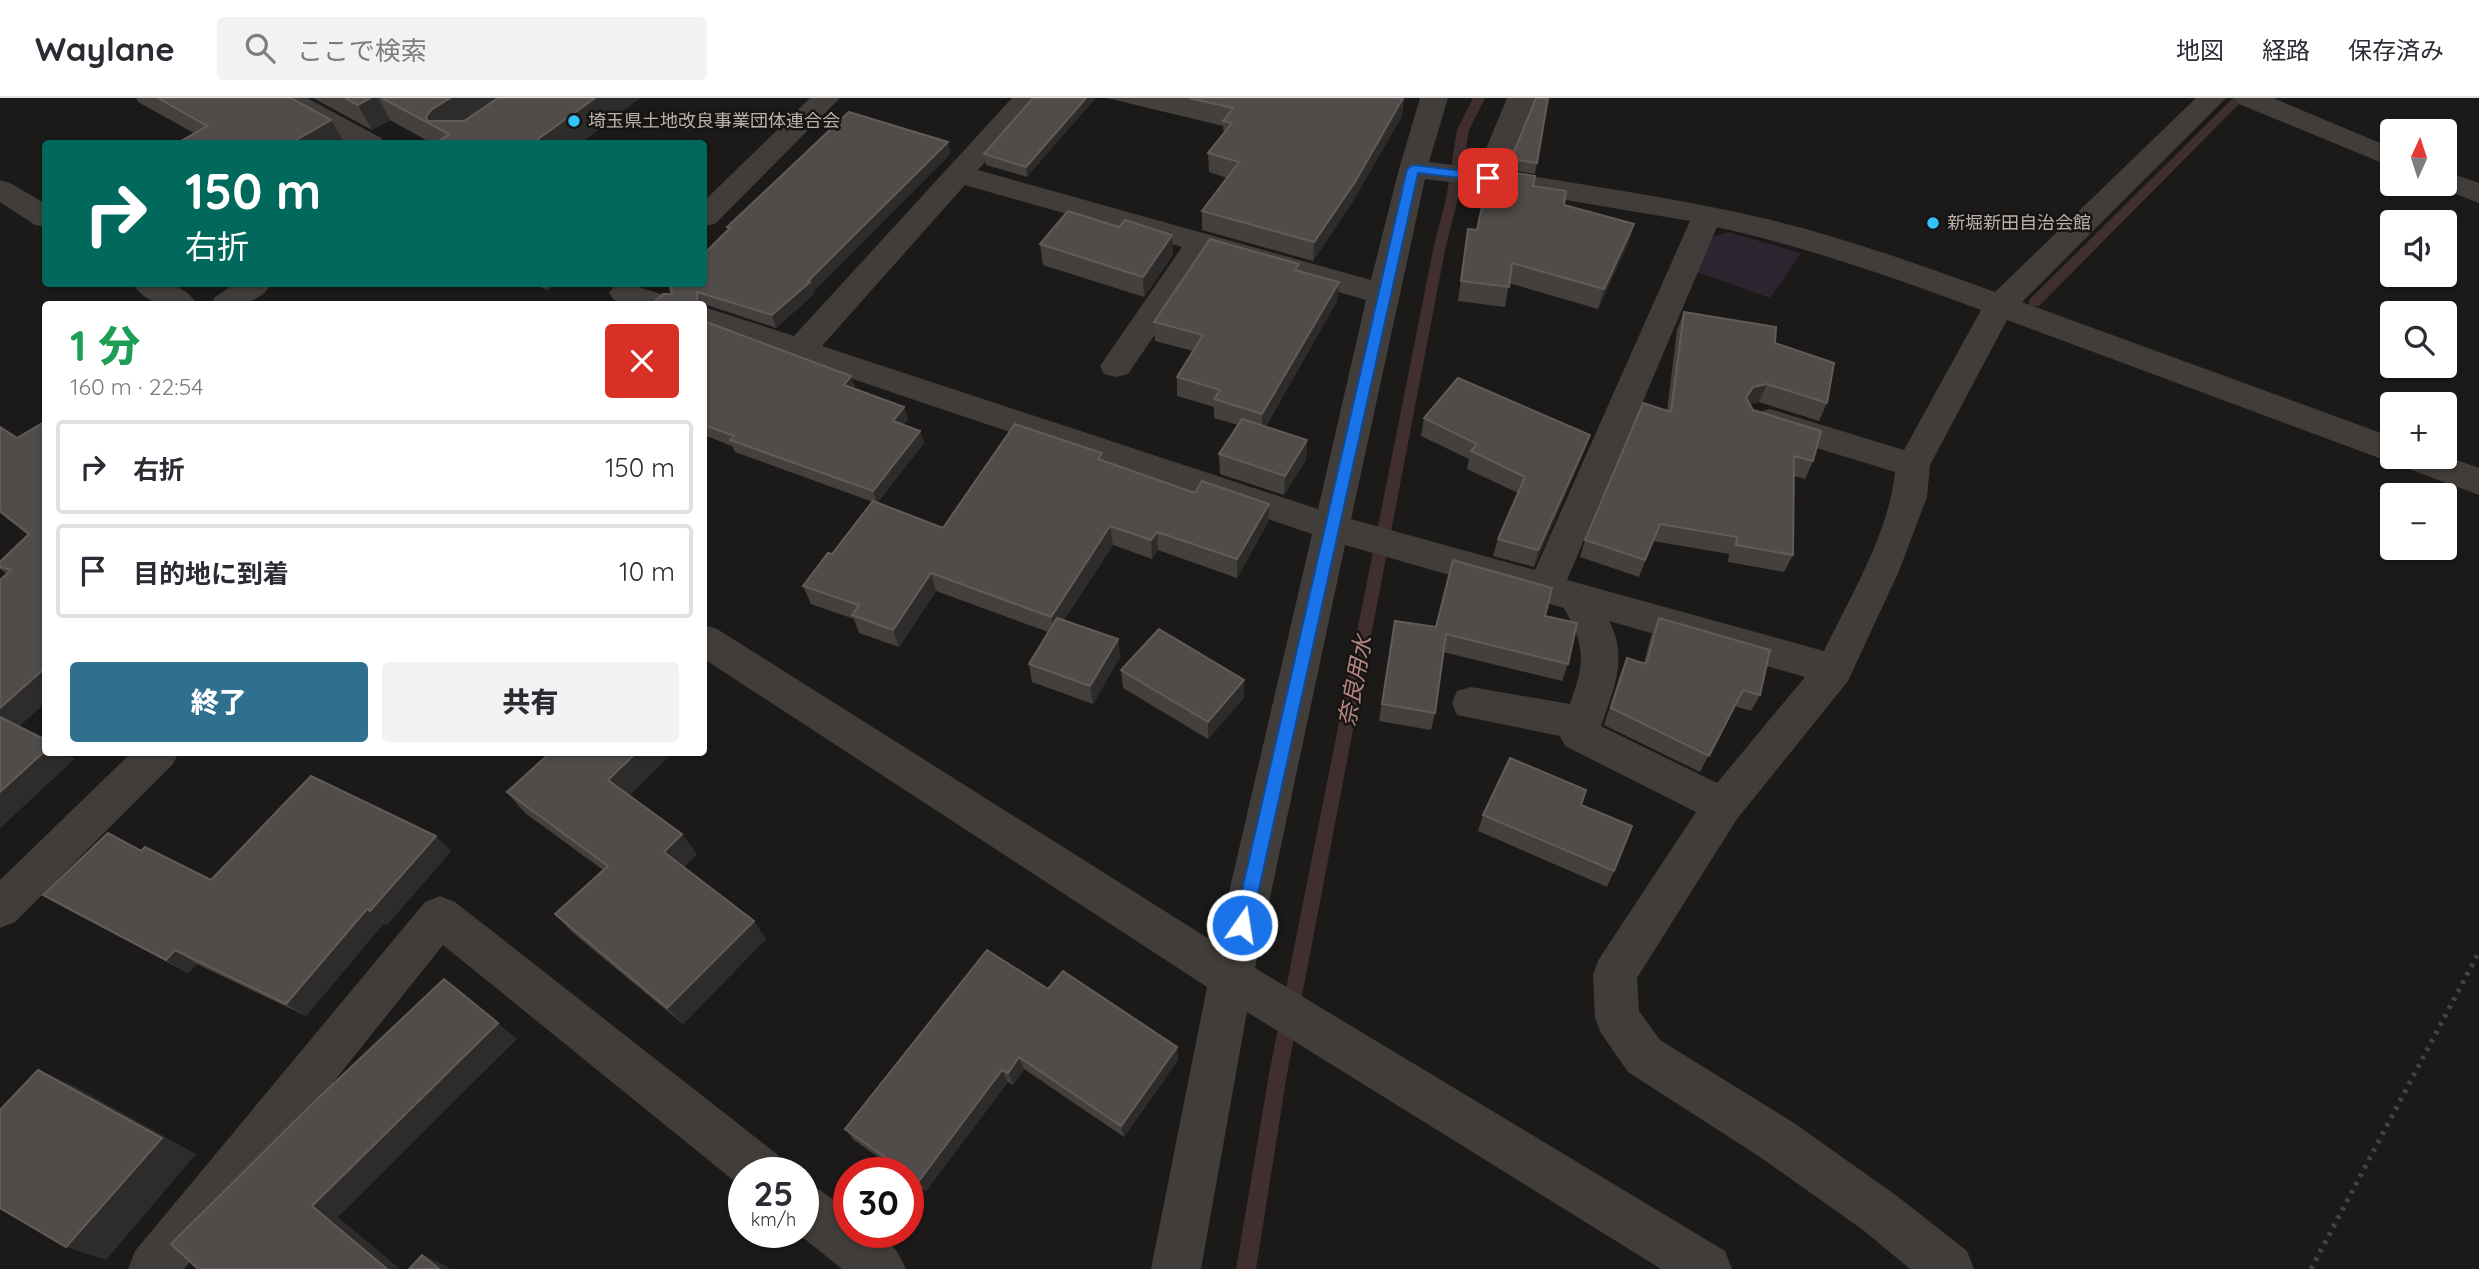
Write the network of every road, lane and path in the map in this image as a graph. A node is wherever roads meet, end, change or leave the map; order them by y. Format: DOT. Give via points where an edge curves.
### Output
graph roads {
  1 [pos="286,98"];
  2 [pos="826,98"];
  3 [pos="1027,98"];
  4 [pos="1406,98"];
  5 [pos="1521,98"];
  6 [pos="2212,98"];
  7 [pos="2249,98"];
  8 [pos="1434,102"];
  9 [pos="364,140"];
  10 [pos="2380,153"];
  11 [pos="1413,169"];
  12 [pos="959,174"];
  13 [pos="1488,178"];
  14 [pos="2457,185"];
  15 [pos="3,194"];
  16 [pos="2479,194"];
  17 [pos="707,214"];
  18 [pos="1707,215"];
  19 [pos="42,216"];
  20 [pos="1201,243"];
  21 [pos="153,287"];
  22 [pos="252,287"];
  23 [pos="625,294"];
  24 [pos="1383,294"];
  25 [pos="176,301"];
  26 [pos="230,301"];
  27 [pos="650,301"];
  28 [pos="1998,306"];
  29 [pos="707,319"];
  30 [pos="801,349"];
  31 [pos="1116,366"];
  32 [pos="1758,417"];
  33 [pos="2380,446"];
  34 [pos="1913,465"];
  35 [pos="2443,469"];
  36 [pos="2479,482"];
  37 [pos="1331,527"];
  38 [pos="1561,594"];
  39 [pos="707,642"];
  40 [pos="1834,670"];
  41 [pos="1471,703"];
  42 [pos="1582,723"];
  43 [pos="155,756"];
  44 [pos="1723,806"];
  45 [pos="0,908"];
  46 [pos="2479,952"];
  47 [pos="1231,978"];
  48 [pos="742,1157"];
  49 [pos="819,1220"];
  50 [pos="153,1269"];
  51 [pos="881,1269"];
  52 [pos="1176,1269"];
  53 [pos="1707,1269"];
  54 [pos="1949,1269"];
  55 [pos="2311,1269"];
  1 -- 9 [label="street"];
  2 -- 17 [label="street"];
  3 -- 12 [label="street"];
  4 -- 8 [label="street"];
  5 -- 13 [label="street"];
  6 -- 28 [label="street"];
  7 -- 10 [label="street"];
  8 -- 11 [label="street"];
  11 -- 13 [label="street"];
  11 -- 24 [label="street"];
  12 -- 20 [label="street"];
  12 -- 30 [label="street"];
  13 -- 18 [label="street"];
  14 -- 16 [label="street"];
  15 -- 19 [label="street"];
  18 -- 28 [label="street" via="1915,274"];
  18 -- 38 [label="street"];
  20 -- 24 [label="street"];
  20 -- 31 [label="street"];
  21 -- 25 [label="street"];
  22 -- 26 [label="street"];
  23 -- 27 [label="street"];
  24 -- 37 [label="street"];
  28 -- 33 [label="street"];
  28 -- 34 [label="street"];
  29 -- 30 [label="street"];
  30 -- 37 [label="street"];
  32 -- 34 [label="street"];
  34 -- 40 [label="street" via="1910,497"];
  35 -- 36 [label="street"];
  37 -- 38 [label="street"];
  37 -- 47 [label="street"];
  38 -- 40 [label="street"];
  38 -- 42 [label="street" via="1598,635 1601,671"];
  39 -- 47 [label="street"];
  40 -- 44 [label="street"];
  41 -- 42 [label="street"];
  42 -- 44 [label="street" via="1579,734"];
  43 -- 45 [label="street"];
  44 -- 54 [label="street" via="1615,974 1617,1017 1644,1056 1787,1147"];
  46 -- 55 [label="path"];
  47 -- 52 [label="street"];
  47 -- 53 [label="street"];
  48 -- 50 [label="street" via="440,916"];
  49 -- 51 [label="street"];
}
